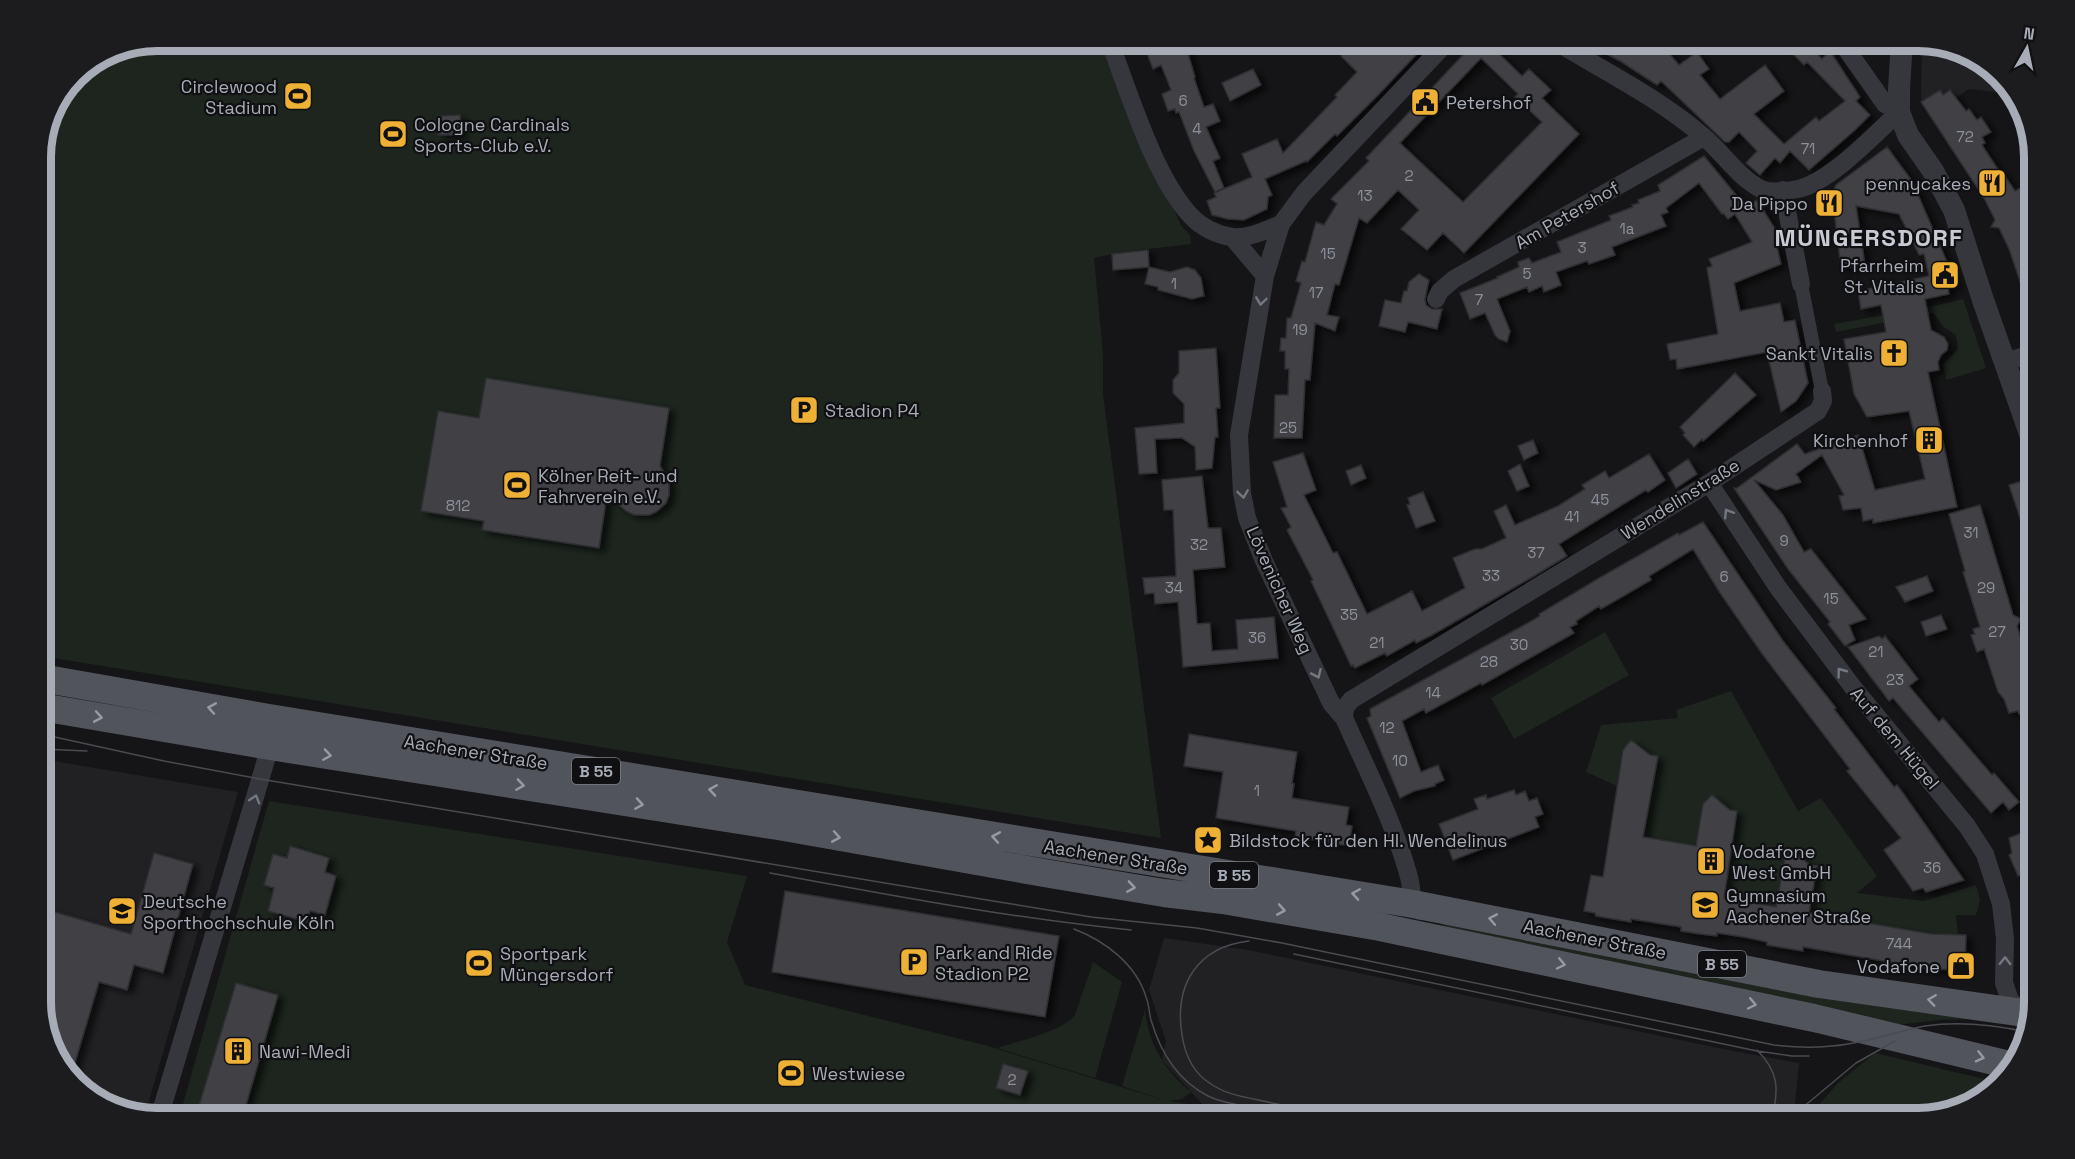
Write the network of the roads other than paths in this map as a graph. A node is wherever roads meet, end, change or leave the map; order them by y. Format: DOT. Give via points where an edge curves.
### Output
graph roads {
  1 [pos="1113,51"];
  2 [pos="1439,51"];
  3 [pos="1571,51"];
  4 [pos="1848,51"];
  5 [pos="1901,51"];
  6 [pos="1899,112"];
  7 [pos="1704,137"];
  8 [pos="1783,190"];
  9 [pos="1281,224"];
  10 [pos="1232,237"];
  11 [pos="1265,276"];
  12 [pos="1801,284"];
  13 [pos="1436,299"];
  14 [pos="2024,356"];
  15 [pos="2005,362"];
  16 [pos="1822,391"];
  17 [pos="2024,416"];
  18 [pos="1709,483"];
  19 [pos="51,680"];
  20 [pos="51,709"];
  21 [pos="269,718"];
  22 [pos="1344,718"];
  23 [pos="270,746"];
  24 [pos="1413,904"];
  25 [pos="1380,927"];
  26 [pos="1453,941"];
  27 [pos="2023,1010"];
  28 [pos="2023,1012"];
  29 [pos="2004,1064"];
  30 [pos="162,1108"];
  1 -- 10 [label="street" via="1148,141 1176,198 1206,229"];
  2 -- 9 [label="street, Lövenicher Weg" via="1304,193"];
  3 -- 7 [label="street" via="1658,103"];
  4 -- 6 [label="street" via="1885,104"];
  5 -- 6 [label="street"];
  6 -- 8 [label="street" via="1818,182"];
  6 -- 15 [label="street" via="1908,135 1934,171 1954,210"];
  7 -- 8 [label="street" via="1735,169 1761,188"];
  7 -- 13 [label="street, Am Petershof" via="1454,279"];
  8 -- 12 [label="street, Wendelinstraße"];
  9 -- 10 [label="street"];
  9 -- 11 [label="street, Lövenicher Weg"];
  10 -- 11 [label="street"];
  11 -- 22 [label="street, Lövenicher Weg, one-way" via="1239,435 1242,494 1264,561 1330,703"];
  12 -- 16 [label="street, Wendelinstraße"];
  14 -- 15 [label="street"];
  15 -- 17 [label="street"];
  16 -- 18 [label="street, Wendelinstraße" via="1818,411"];
  18 -- 22 [label="street, Wendelinstraße" via="1351,700"];
  27 -- 18 [label="street, Auf dem Hügel, one-way" via="2010,1000 2004,983 2001,904 1985,854 1779,589"];
  21 -- 19 [label="main road, Aachener Straße / B 55, one-way"];
  20 -- 23 [label="main road, Aachener Straße / B 55, one-way"];
  21 -- 23 [label="street"];
  24 -- 21 [label="main road, Aachener Straße / B 55, one-way"];
  22 -- 24 [label="street" via="1396,839 1410,878"];
  23 -- 25 [label="main road, Aachener Straße / B 55, one-way"];
  30 -- 23 [label="street, one-way"];
  24 -- 25 [label="street"];
  24 -- 26 [label="street"];
  28 -- 24 [label="main road, Aachener Straße / B 55, one-way" via="1819,984"];
  25 -- 26 [label="main road, Aachener Straße / B 55"];
  26 -- 29 [label="main road, Aachener Straße / B 55, one-way" via="1814,1018"];
}
